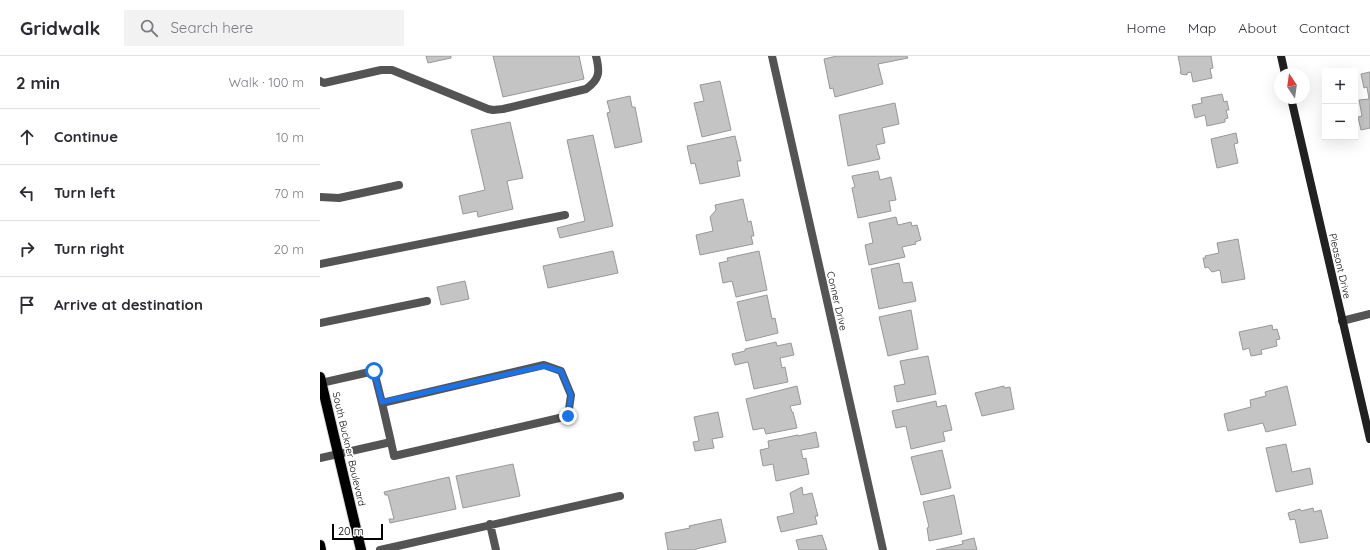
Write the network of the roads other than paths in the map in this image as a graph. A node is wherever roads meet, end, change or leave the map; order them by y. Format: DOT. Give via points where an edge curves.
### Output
graph roads {
  1 [pos="596,56"];
  2 [pos="772,56"];
  3 [pos="1281,56"];
  4 [pos="1284,68"];
  5 [pos="320,81"];
  6 [pos="1292,104"];
  7 [pos="399,185"];
  8 [pos="320,197"];
  9 [pos="565,216"];
  10 [pos="320,264"];
  11 [pos="427,301"];
  12 [pos="1370,314"];
  13 [pos="1342,320"];
  14 [pos="320,323"];
  15 [pos="321,380"];
  16 [pos="382,402"];
  17 [pos="1370,439"];
  18 [pos="391,442"];
  19 [pos="337,454"];
  20 [pos="320,458"];
  21 [pos="620,496"];
  22 [pos="490,524"];
  23 [pos="320,545"];
  24 [pos="321,550"];
  25 [pos="361,550"];
  26 [pos="380,550"];
  27 [pos="496,550"];
  28 [pos="883,550"];
  1 -- 5 [label="street" via="598,77 586,89 493,110 392,70 381,70 324,83"];
  2 -- 28 [label="street, Conner Drive"];
  3 -- 4 [label="street"];
  6 -- 13 [label="street, Pleasant Drive"];
  7 -- 8 [label="street" via="339,198"];
  9 -- 10 [label="street"];
  11 -- 14 [label="street"];
  12 -- 13 [label="street"];
  13 -- 17 [label="street, Pleasant Drive"];
  15 -- 16 [label="street" via="374,371"];
  15 -- 19 [label="main road, South Buckner Boulevard"];
  16 -- 18 [label="street"];
  16 -- 18 [label="street" via="544,366 561,371 571,395 568,416 394,456"];
  18 -- 19 [label="street"];
  19 -- 20 [label="street"];
  19 -- 25 [label="main road, South Buckner Boulevard"];
  21 -- 22 [label="street"];
  22 -- 26 [label="street"];
  22 -- 27 [label="street"];
  23 -- 24 [label="main road"];
}
